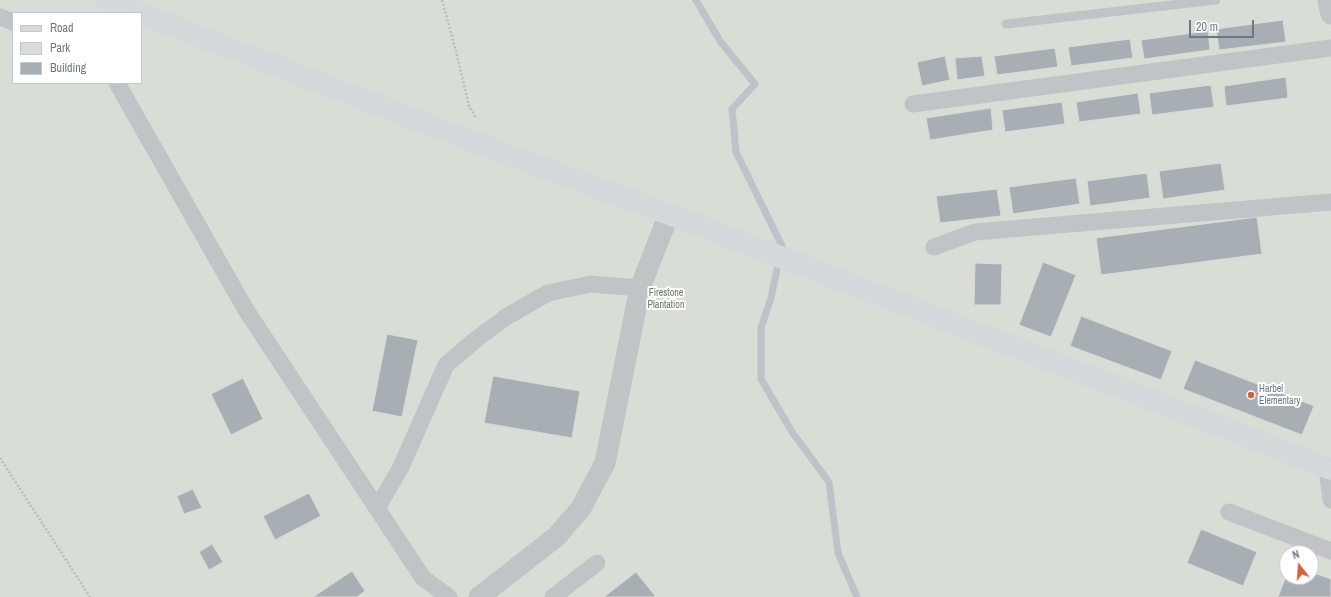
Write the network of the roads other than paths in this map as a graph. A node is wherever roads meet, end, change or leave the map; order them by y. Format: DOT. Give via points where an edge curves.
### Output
graph roads {
  1 [pos="1216,0"];
  2 [pos="1328,0"];
  3 [pos="111,6"];
  4 [pos="136,12"];
  5 [pos="142,14"];
  6 [pos="1331,14"];
  7 [pos="0,17"];
  8 [pos="12,22"];
  9 [pos="1006,24"];
  10 [pos="1331,48"];
  11 [pos="118,84"];
  12 [pos="913,104"];
  13 [pos="1331,202"];
  14 [pos="669,214"];
  15 [pos="934,247"];
  16 [pos="640,288"];
  17 [pos="1329,468"];
  18 [pos="1331,500"];
  19 [pos="377,508"];
  20 [pos="1229,512"];
  21 [pos="1331,551"];
  22 [pos="597,563"];
  23 [pos="449,597"];
  24 [pos="479,597"];
  25 [pos="553,597"];
  1 -- 9 [label="lane"];
  2 -- 6 [label="street"];
  3 -- 4 [label="main road"];
  5 -- 14 [label="main road" via="494,150"];
  7 -- 8 [label="street"];
  10 -- 12 [label="street"];
  11 -- 19 [label="street" via="246,310"];
  13 -- 15 [label="street" via="975,232"];
  14 -- 16 [label="street"];
  14 -- 17 [label="main road"];
  16 -- 19 [label="street" via="591,284 548,293 506,317 446,365 400,468"];
  16 -- 24 [label="street" via="605,463 581,508 556,537"];
  17 -- 18 [label="street"];
  19 -- 23 [label="street" via="423,578"];
  20 -- 21 [label="street"];
  22 -- 25 [label="street"];
}
